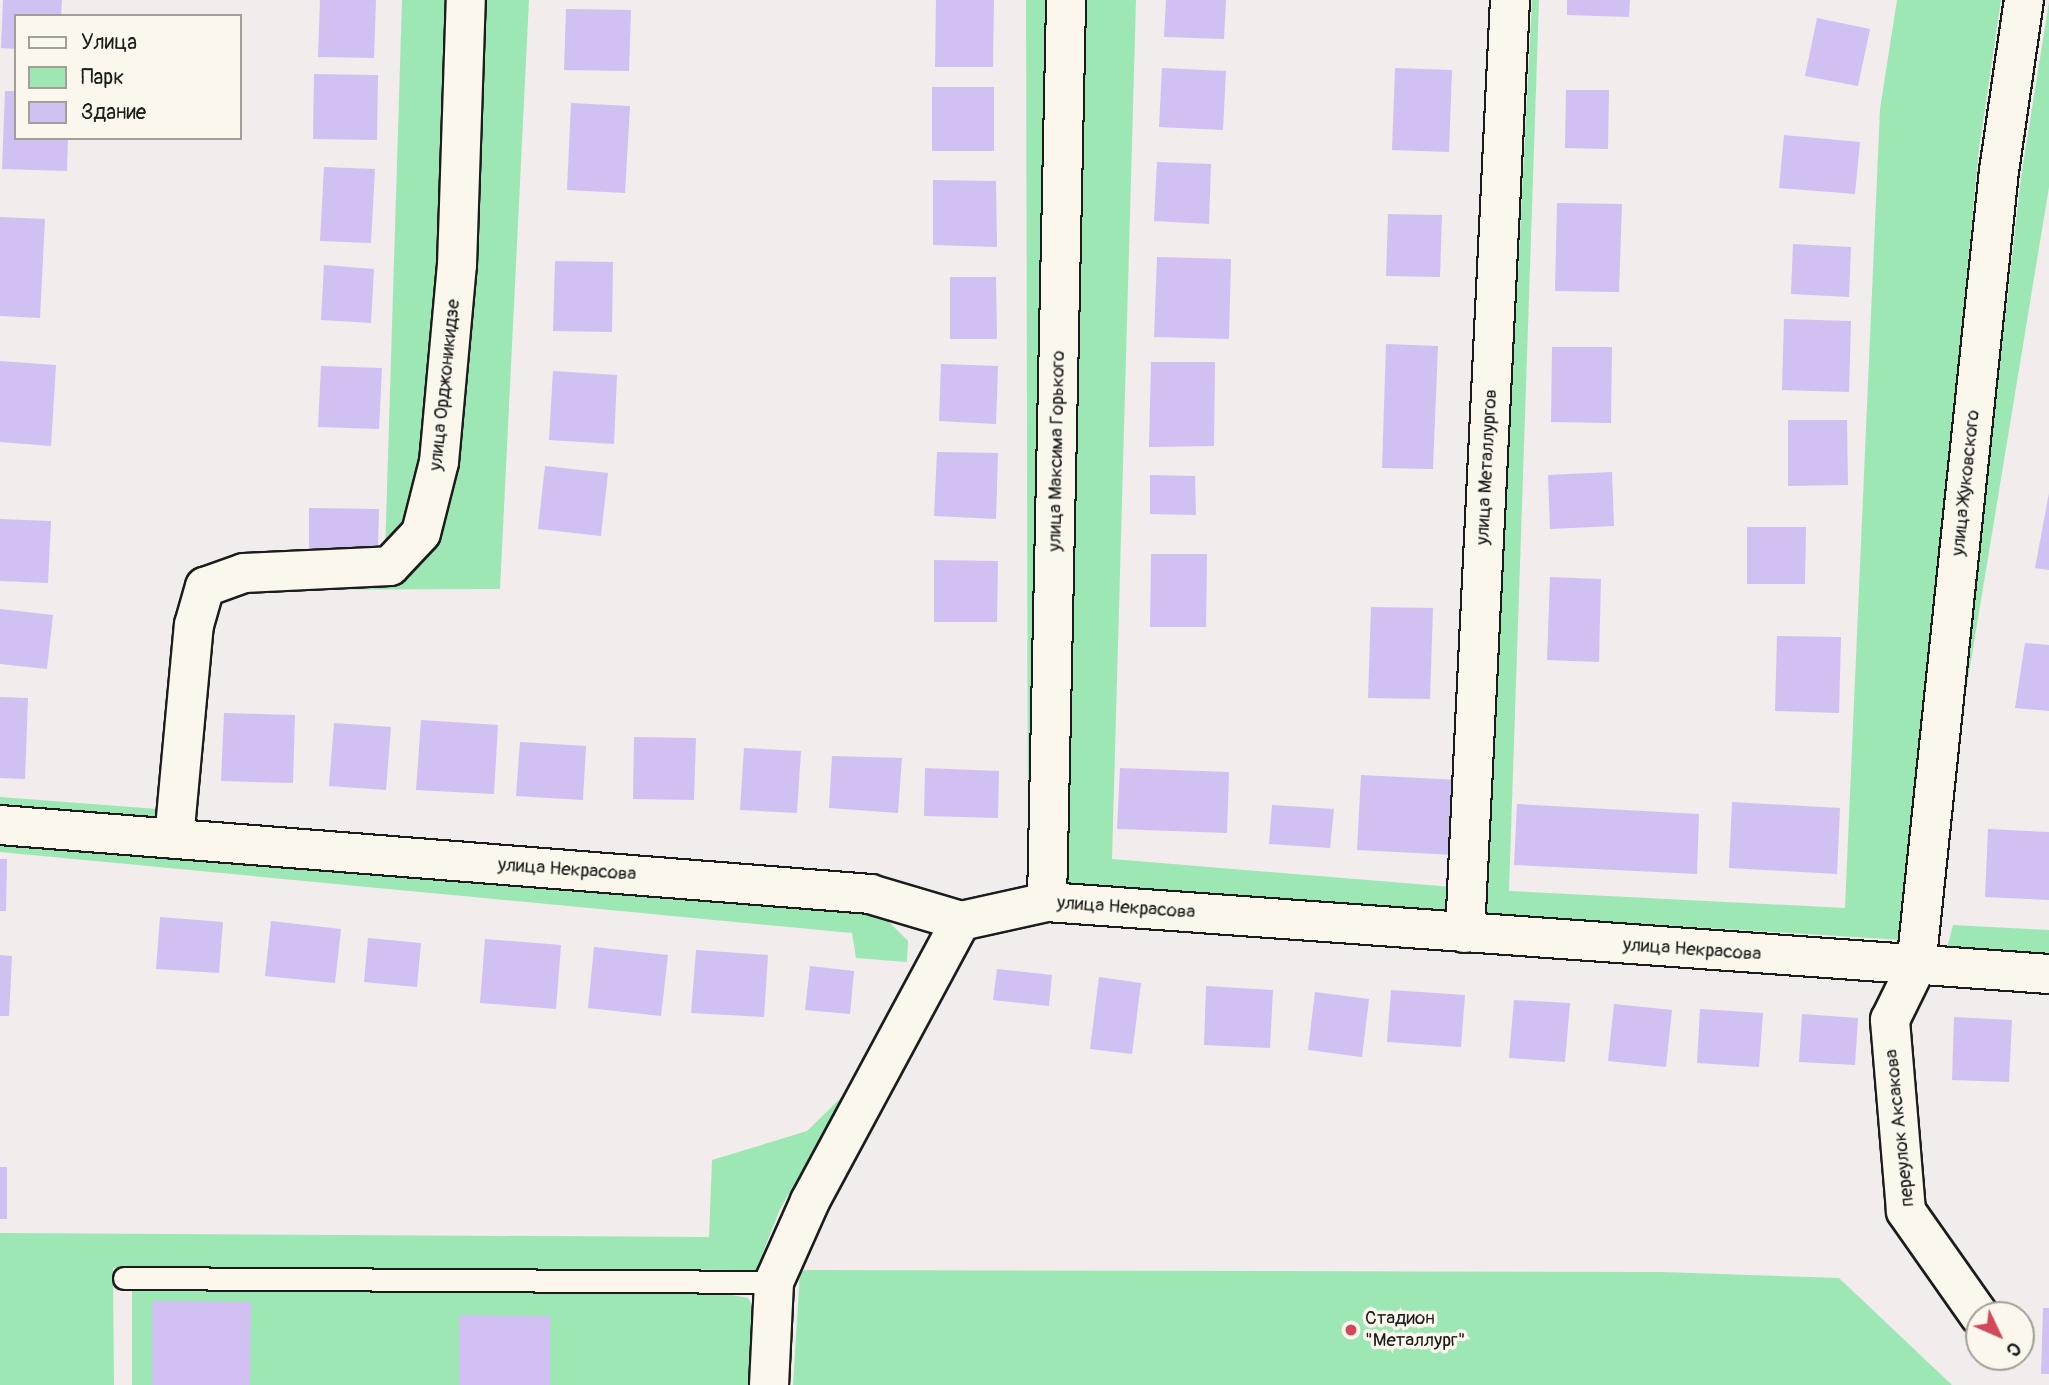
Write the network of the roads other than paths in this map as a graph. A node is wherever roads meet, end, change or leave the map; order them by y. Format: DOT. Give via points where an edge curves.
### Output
graph roads {
  1 [pos="466,0"];
  2 [pos="1066,0"];
  3 [pos="1510,0"];
  4 [pos="2024,0"];
  5 [pos="0,825"];
  6 [pos="174,839"];
  7 [pos="1047,902"];
  8 [pos="961,921"];
  9 [pos="1465,933"];
  10 [pos="1916,967"];
  11 [pos="2049,974"];
  12 [pos="124,1278"];
  13 [pos="775,1282"];
  14 [pos="1969,1301"];
  15 [pos="769,1385"];
  1 -- 6 [label="street, улица Орджоникидзе" via="456,278 439,462 421,533 390,566 244,573 205,587 194,625"];
  2 -- 7 [label="street, улица Максима Горького"];
  3 -- 9 [label="street, улица Металлургов"];
  4 -- 10 [label="street, улица Жуковского" via="1999,171"];
  5 -- 6 [label="street, улица Некрасова"];
  6 -- 8 [label="street, улица Некрасова" via="870,894"];
  7 -- 8 [label="street, улица Некрасова"];
  7 -- 9 [label="street, улица Некрасова"];
  8 -- 13 [label="street" via="810,1201"];
  9 -- 10 [label="street, улица Некрасова"];
  10 -- 11 [label="street, улица Некрасова"];
  10 -- 14 [label="street, переулок Аксакова" via="1890,1020 1906,1211"];
  12 -- 13 [label="lane"];
  13 -- 15 [label="street"];
}
